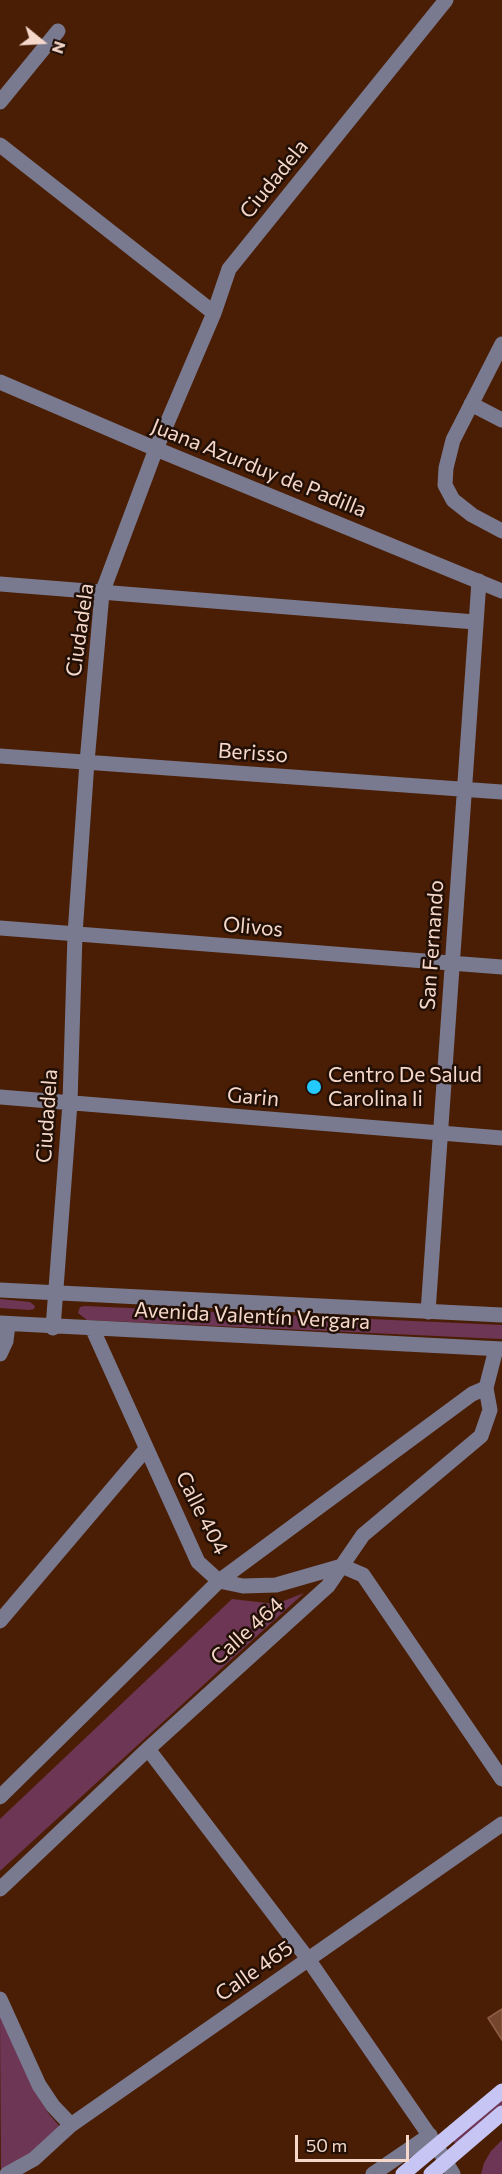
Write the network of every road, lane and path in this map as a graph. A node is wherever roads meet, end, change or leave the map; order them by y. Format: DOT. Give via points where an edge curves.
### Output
graph roads {
  1 [pos="446,0"];
  2 [pos="58,31"];
  3 [pos="0,102"];
  4 [pos="0,145"];
  5 [pos="214,313"];
  6 [pos="502,344"];
  7 [pos="0,382"];
  8 [pos="471,404"];
  9 [pos="502,420"];
  10 [pos="156,449"];
  11 [pos="502,531"];
  12 [pos="479,581"];
  13 [pos="0,584"];
  14 [pos="502,591"];
  15 [pos="102,593"];
  16 [pos="475,622"];
  17 [pos="0,756"];
  18 [pos="87,762"];
  19 [pos="464,790"];
  20 [pos="502,792"];
  21 [pos="0,928"];
  22 [pos="75,934"];
  23 [pos="451,964"];
  24 [pos="502,967"];
  25 [pos="0,1097"];
  26 [pos="70,1102"];
  27 [pos="439,1134"];
  28 [pos="502,1138"];
  29 [pos="0,1290"];
  30 [pos="55,1293"];
  31 [pos="428,1312"];
  32 [pos="502,1315"];
  33 [pos="4,1324"];
  34 [pos="53,1328"];
  35 [pos="93,1330"];
  36 [pos="499,1349"];
  37 [pos="0,1354"];
  38 [pos="486,1388"];
  39 [pos="146,1449"];
  40 [pos="342,1566"];
  41 [pos="219,1581"];
  42 [pos="0,1621"];
  43 [pos="148,1749"];
  44 [pos="502,1779"];
  45 [pos="0,1797"];
  46 [pos="502,1824"];
  47 [pos="0,1889"];
  48 [pos="308,1959"];
  49 [pos="0,1999"];
  50 [pos="502,2091"];
  51 [pos="502,2113"];
  52 [pos="70,2125"];
  53 [pos="433,2140"];
  54 [pos="450,2167"];
  55 [pos="7,2174"];
  56 [pos="373,2174"];
  57 [pos="404,2174"];
  58 [pos="431,2174"];
  1 -- 5 [label="street, Ciudadela" via="230,269"];
  2 -- 3 [label="street"];
  4 -- 5 [label="street"];
  5 -- 10 [label="street, Ciudadela"];
  6 -- 8 [label="street"];
  7 -- 10 [label="street, Juana Azurduy de Padilla"];
  8 -- 9 [label="street"];
  8 -- 11 [label="street" via="453,440 446,485 453,500"];
  10 -- 12 [label="street, Juana Azurduy de Padilla"];
  10 -- 15 [label="street, Ciudadela"];
  12 -- 14 [label="street, Juana Azurduy de Padilla"];
  12 -- 16 [label="street, San Fernando"];
  13 -- 15 [label="street"];
  15 -- 16 [label="street"];
  15 -- 18 [label="street, Ciudadela"];
  16 -- 19 [label="street, San Fernando"];
  17 -- 18 [label="street, Berisso"];
  18 -- 19 [label="street, Berisso"];
  18 -- 22 [label="street, Ciudadela"];
  19 -- 20 [label="street, Berisso"];
  19 -- 23 [label="street, San Fernando"];
  21 -- 22 [label="street, Olivos"];
  22 -- 23 [label="street, Olivos"];
  22 -- 26 [label="street, Ciudadela"];
  23 -- 24 [label="street, Olivos"];
  23 -- 27 [label="street, San Fernando"];
  25 -- 26 [label="street, Garin"];
  26 -- 27 [label="street, Garin"];
  26 -- 30 [label="street, Ciudadela"];
  27 -- 28 [label="street, Garin"];
  27 -- 31 [label="street, San Fernando"];
  29 -- 30 [label="street, Avenida Valentín Vergara"];
  30 -- 31 [label="street, Avenida Valentín Vergara"];
  30 -- 34 [label="street, Ciudadela"];
  31 -- 32 [label="street, Avenida Valentín Vergara"];
  33 -- 34 [label="street, Avenida Valentín Vergara"];
  33 -- 37 [label="street" via="6,1341"];
  34 -- 35 [label="street, Avenida Valentín Vergara"];
  35 -- 36 [label="street, Avenida Valentín Vergara"];
  35 -- 39 [label="street, Calle 404"];
  36 -- 38 [label="street, Calle 464"];
  38 -- 40 [label="street, Calle 464" via="490,1410 481,1436 363,1535"];
  38 -- 41 [label="street" via="472,1394"];
  39 -- 41 [label="street, Calle 404" via="198,1562"];
  39 -- 42 [label="street"];
  40 -- 41 [label="street, Calle 404" via="276,1585 243,1586"];
  40 -- 43 [label="street, Calle 464" via="328,1586"];
  40 -- 44 [label="street" via="363,1575"];
  41 -- 45 [label="street"];
  43 -- 47 [label="street, Calle 464"];
  43 -- 48 [label="street"];
  46 -- 48 [label="street, Calle 465"];
  48 -- 52 [label="street, Calle 465"];
  48 -- 53 [label="street"];
  49 -- 52 [label="street" via="39,2085"];
  50 -- 53 [label="main road"];
  51 -- 54 [label="main road"];
  52 -- 55 [label="street, Calle 465" via="34,2159"];
  53 -- 54 [label="street"];
  53 -- 56 [label="street"];
  53 -- 57 [label="main road"];
  54 -- 58 [label="main road"];
}
